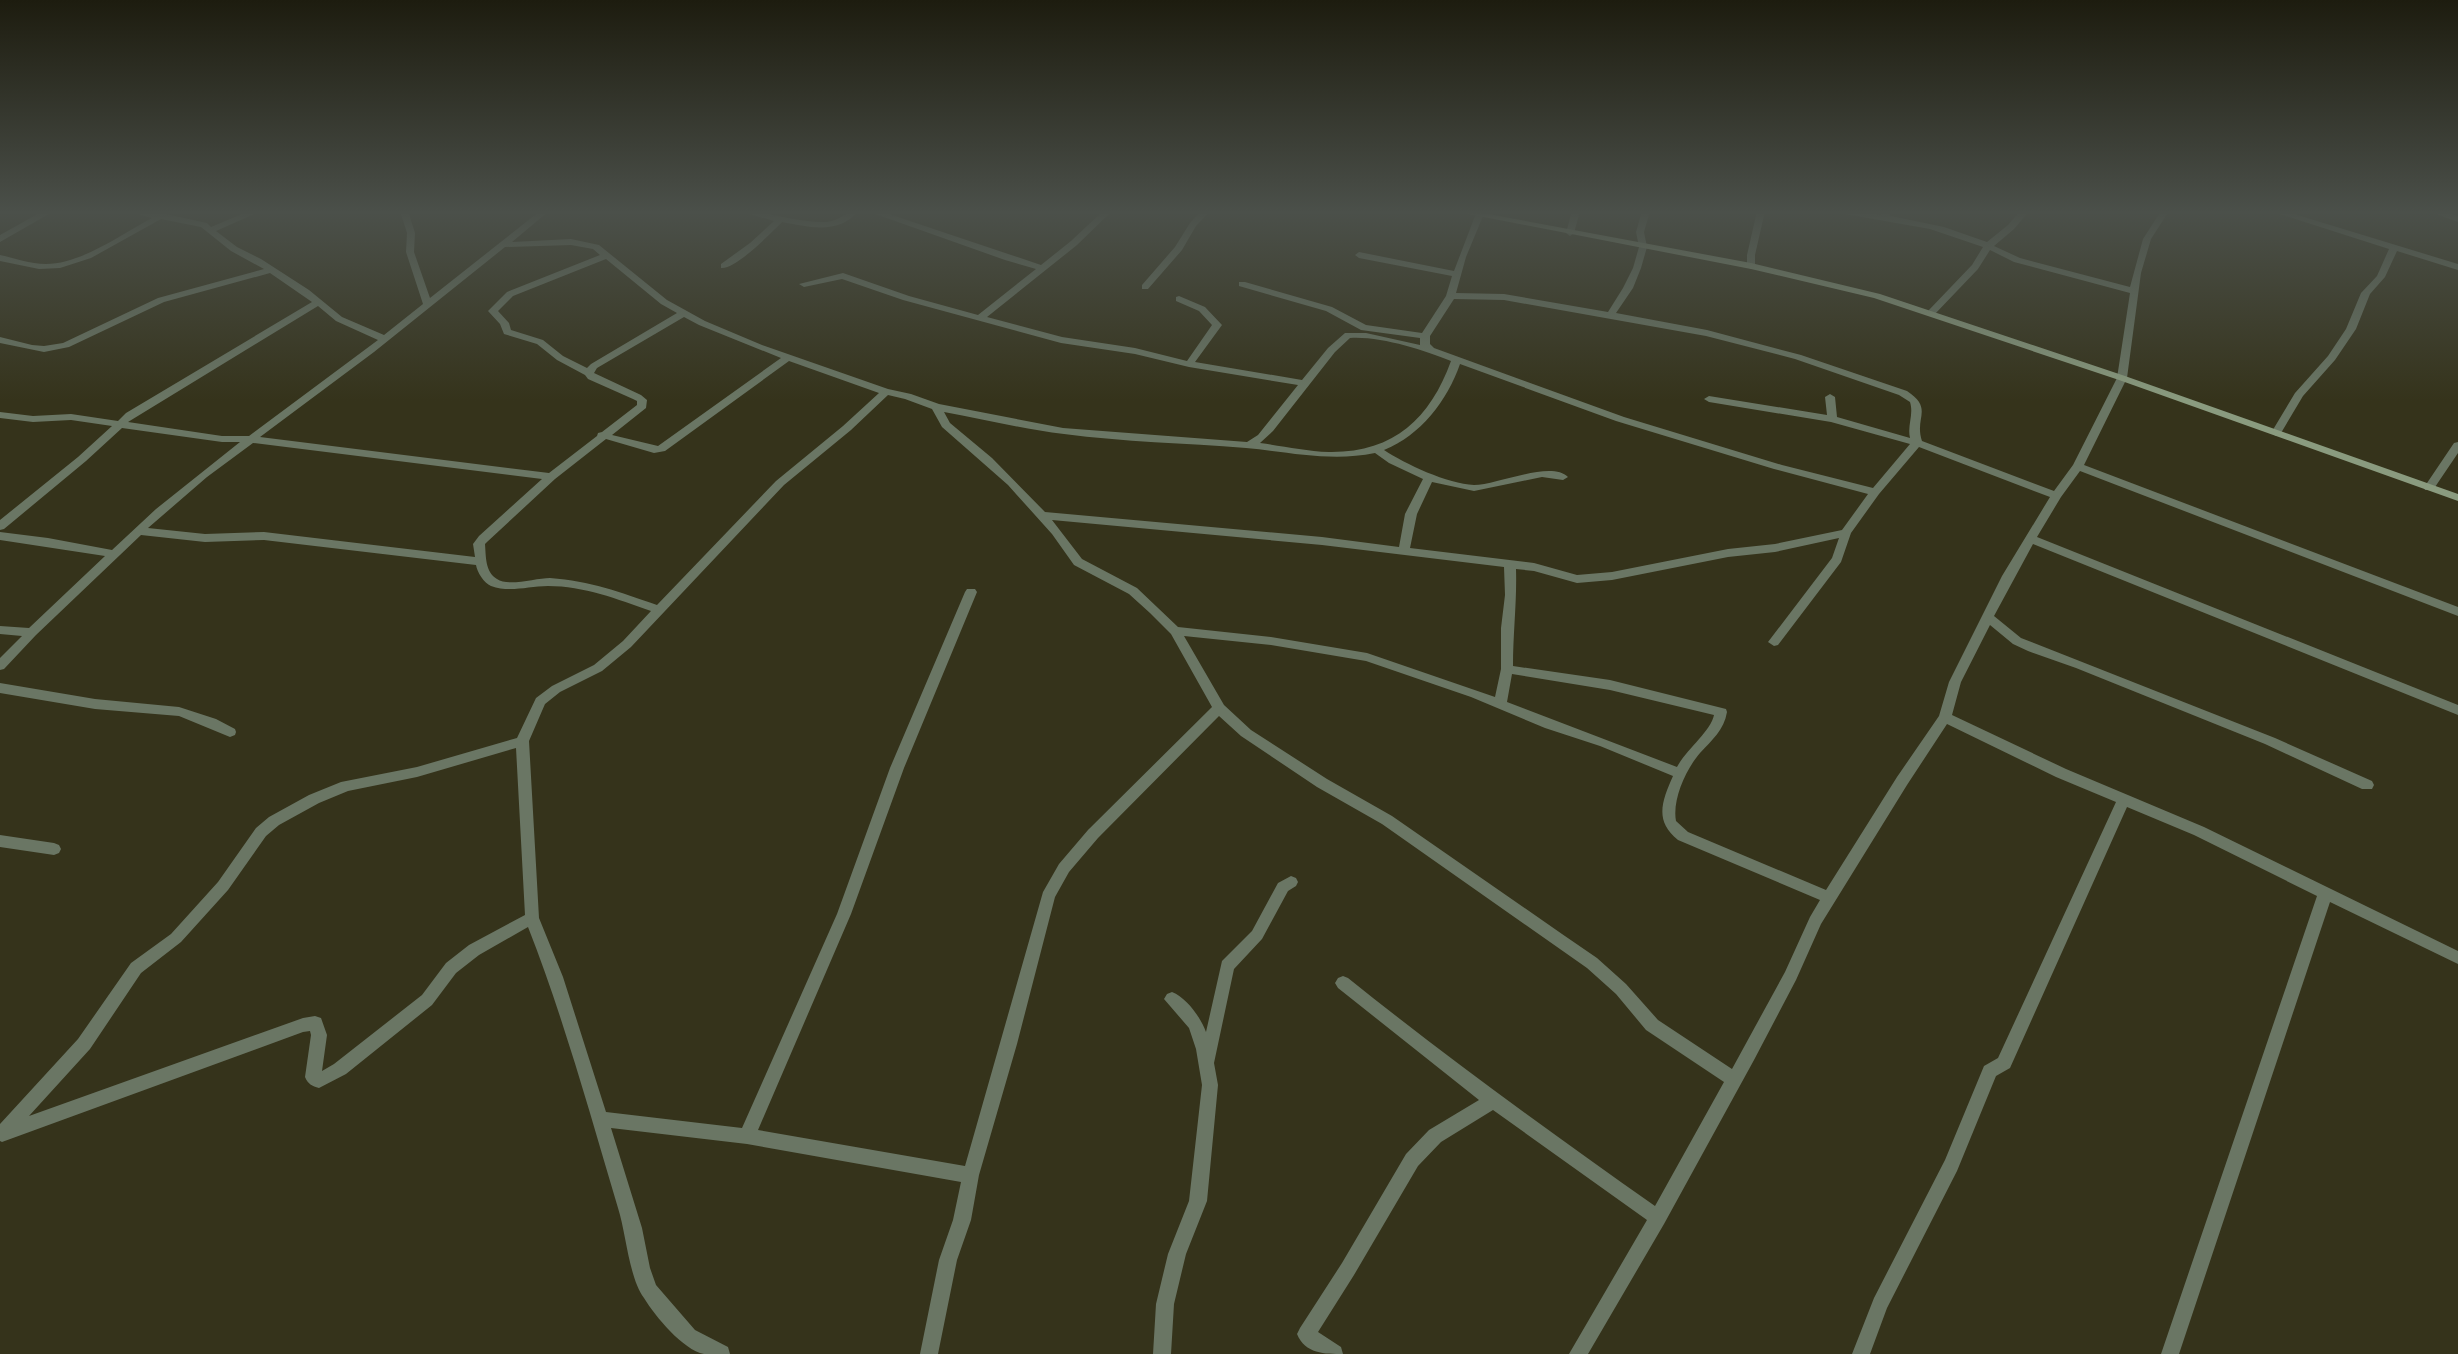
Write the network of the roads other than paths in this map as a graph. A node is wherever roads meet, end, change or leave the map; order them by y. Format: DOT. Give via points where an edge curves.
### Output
graph roads {
  1 [pos="256,274"];
  2 [pos="278,274"];
  3 [pos="417,274"];
  4 [pos="465,274"];
  5 [pos="560,274"];
  6 [pos="628,274"];
  7 [pos="1035,274"];
  8 [pos="1156,274"];
  9 [pos="1456,274"];
  10 [pos="1633,274"];
  11 [pos="1787,274"];
  12 [pos="1969,274"];
  13 [pos="2071,274"];
  14 [pos="2138,274"];
  15 [pos="2382,274"];
  16 [pos="804,284"];
  17 [pos="1242,284"];
  18 [pos="1145,287"];
  19 [pos="2134,291"];
  20 [pos="1451,296"];
  21 [pos="1180,299"];
  22 [pos="317,303"];
  23 [pos="428,304"];
  24 [pos="684,313"];
  25 [pos="1930,313"];
  26 [pos="1610,315"];
  27 [pos="981,317"];
  28 [pos="1425,336"];
  29 [pos="384,339"];
  30 [pos="0,340"];
  31 [pos="1430,350"];
  32 [pos="788,357"];
  33 [pos="1456,361"];
  34 [pos="1189,364"];
  35 [pos="589,373"];
  36 [pos="2122,378"];
  37 [pos="1304,384"];
  38 [pos="886,392"];
  39 [pos="1830,397"];
  40 [pos="1709,399"];
  41 [pos="936,407"];
  42 [pos="0,414"];
  43 [pos="1832,419"];
  44 [pos="122,423"];
  45 [pos="2276,433"];
  46 [pos="602,435"];
  47 [pos="250,439"];
  48 [pos="1917,443"];
  49 [pos="1249,445"];
  50 [pos="2458,445"];
  51 [pos="1377,450"];
  52 [pos="2078,466"];
  53 [pos="551,477"];
  54 [pos="1563,477"];
  55 [pos="1429,478"];
  56 [pos="2429,488"];
  57 [pos="1875,492"];
  58 [pos="2056,496"];
  59 [pos="2458,498"];
  60 [pos="1041,514"];
  61 [pos="0,526"];
  62 [pos="138,531"];
  63 [pos="1846,533"];
  64 [pos="0,536"];
  65 [pos="2032,539"];
  66 [pos="1404,552"];
  67 [pos="114,554"];
  68 [pos="481,562"];
  69 [pos="1510,565"];
  70 [pos="971,592"];
  71 [pos="659,610"];
  72 [pos="2458,612"];
  73 [pos="1989,618"];
  74 [pos="0,630"];
  75 [pos="1175,631"];
  76 [pos="32,632"];
  77 [pos="1774,642"];
  78 [pos="0,666"];
  79 [pos="1508,669"];
  80 [pos="0,688"];
  81 [pos="1500,704"];
  82 [pos="1219,708"];
  83 [pos="2458,710"];
  84 [pos="1945,716"];
  85 [pos="230,732"];
  86 [pos="522,741"];
  87 [pos="1680,773"];
  88 [pos="2367,785"];
  89 [pos="2124,799"];
  90 [pos="0,841"];
  91 [pos="54,849"];
  92 [pos="1291,882"];
  93 [pos="2325,894"];
  94 [pos="1830,898"];
  95 [pos="532,918"];
  96 [pos="2458,958"];
  97 [pos="1343,983"];
  98 [pos="1172,999"];
  99 [pos="1207,1064"];
  100 [pos="1734,1080"];
  101 [pos="1493,1101"];
  102 [pos="600,1119"];
  103 [pos="1,1135"];
  104 [pos="747,1136"];
  105 [pos="970,1175"];
  106 [pos="1658,1218"];
  107 [pos="721,1354"];
  108 [pos="929,1354"];
  109 [pos="1162,1354"];
  110 [pos="1334,1354"];
  111 [pos="1578,1354"];
  112 [pos="1861,1354"];
  113 [pos="2170,1354"];
  1 -- 30 [label="street" via="161,300 66,345 44,349"];
  2 -- 22 [label="street"];
  3 -- 23 [label="street"];
  4 -- 23 [label="street"];
  5 -- 35 [label="street" via="510,294 493,311 508,332 540,342 560,358"];
  6 -- 24 [label="street"];
  7 -- 27 [label="street"];
  8 -- 18 [label="street"];
  9 -- 20 [label="street"];
  10 -- 26 [label="street" via="1628,288"];
  11 -- 25 [label="street"];
  12 -- 25 [label="street"];
  13 -- 19 [label="street"];
  14 -- 19 [label="street"];
  15 -- 45 [label="street" via="2366,293 2351,329 2332,358 2299,395"];
  16 -- 27 [label="street" via="843,276 906,298"];
  17 -- 28 [label="street" via="1329,309 1364,328"];
  19 -- 36 [label="street"];
  20 -- 26 [label="street" via="1504,297"];
  20 -- 28 [label="street"];
  21 -- 34 [label="street" via="1202,309 1218,328 1203,342"];
  22 -- 29 [label="street" via="339,319"];
  22 -- 44 [label="street" via="130,414"];
  23 -- 29 [label="street"];
  24 -- 32 [label="street" via="750,344"];
  24 -- 35 [label="street" via="594,366"];
  25 -- 36 [label="street"];
  26 -- 48 [label="street" via="1707,333 1798,357 1903,393 1914,400 1919,416 1914,428"];
  27 -- 34 [label="street" via="1061,340 1135,351"];
  28 -- 31 [label="street" via="1425,345"];
  29 -- 47 [label="street"];
  31 -- 33 [label="street"];
  31 -- 37 [label="street" via="1346,335 1336,342"];
  32 -- 38 [label="street"];
  32 -- 46 [label="street" via="661,449 654,450"];
  33 -- 51 [label="street" via="1452,376 1424,418"];
  33 -- 57 [label="street" via="1620,419 1778,467"];
  34 -- 37 [label="street"];
  35 -- 46 [label="street" via="591,378 642,400 642,406 631,416"];
  36 -- 45 [label="street"];
  36 -- 52 [label="street"];
  37 -- 49 [label="street" via="1261,438"];
  38 -- 41 [label="street"];
  38 -- 71 [label="street" via="780,484"];
  39 -- 43 [label="street"];
  40 -- 43 [label="street"];
  41 -- 49 [label="street" via="1063,431"];
  41 -- 60 [label="street" via="946,425 988,460"];
  42 -- 44 [label="street" via="33,419 71,416"];
  43 -- 48 [label="street"];
  44 -- 47 [label="street" via="222,439"];
  44 -- 61 [label="street"];
  45 -- 56 [label="street"];
  46 -- 53 [label="street"];
  47 -- 53 [label="street"];
  47 -- 62 [label="street"];
  48 -- 57 [label="street"];
  48 -- 58 [label="street"];
  49 -- 51 [label="street" via="1329,456"];
  50 -- 56 [label="street"];
  51 -- 55 [label="street"];
  52 -- 58 [label="street"];
  52 -- 72 [label="street"];
  53 -- 68 [label="street" via="483,538"];
  54 -- 55 [label="street" via="1542,474 1474,488"];
  55 -- 66 [label="street" via="1411,514"];
  56 -- 59 [label="street"];
  57 -- 63 [label="street"];
  58 -- 65 [label="street"];
  60 -- 66 [label="street"];
  60 -- 75 [label="street" via="1078,562 1133,591"];
  62 -- 67 [label="street"];
  62 -- 68 [label="street" via="206,538 274,537"];
  63 -- 69 [label="street" via="1587,579"];
  63 -- 77 [label="street" via="1837,558"];
  64 -- 67 [label="street"];
  65 -- 73 [label="street" via="2008,576"];
  65 -- 83 [label="street"];
  66 -- 69 [label="street"];
  67 -- 76 [label="street"];
  68 -- 71 [label="street" via="492,582 505,586 548,582 594,587"];
  69 -- 79 [label="street" via="1506,628"];
  70 -- 104 [label="street" via="897,768 844,914"];
  71 -- 86 [label="street" via="613,657 540,701"];
  73 -- 84 [label="street" via="1955,682"];
  73 -- 88 [label="street" via="2017,641 2032,648 2080,664"];
  74 -- 76 [label="street"];
  75 -- 81 [label="street" via="1367,656"];
  75 -- 82 [label="street"];
  76 -- 78 [label="street"];
  79 -- 81 [label="street"];
  79 -- 87 [label="street" via="1610,685 1721,712 1716,729 1693,753"];
  80 -- 85 [label="street" via="95,704 167,708 206,719"];
  81 -- 87 [label="street"];
  82 -- 100 [label="street" via="1270,750 1387,820 1592,963 1621,989 1652,1025"];
  82 -- 105 [label="street" via="1093,834 1055,882 1040,924 1010,1044"];
  84 -- 89 [label="street"];
  84 -- 94 [label="street"];
  86 -- 95 [label="street"];
  86 -- 103 [label="street" via="417,772 346,786 274,821 261,832 223,886 176,938 136,968 84,1044"];
  87 -- 94 [label="street" via="1667,819 1671,827 1683,836"];
  89 -- 93 [label="street" via="2199,831"];
  89 -- 112 [label="street" via="2004,1063 1990,1071 1950,1165 1880,1304"];
  90 -- 91 [label="street"];
  92 -- 99 [label="street" via="1283,887 1257,935 1227,966"];
  93 -- 96 [label="street"];
  93 -- 113 [label="street"];
  94 -- 100 [label="street" via="1815,921 1791,975"];
  95 -- 102 [label="street" via="555,977"];
  95 -- 103 [label="street" via="474,950 451,968 426,1000 319,1082 313,1077 319,1035 315,1023"];
  97 -- 101 [label="street"];
  98 -- 99 [label="street" via="1195,1024"];
  99 -- 109 [label="street" via="1210,1085 1198,1201 1177,1254 1165,1304"];
  100 -- 106 [label="street"];
  101 -- 106 [label="street"];
  101 -- 110 [label="street" via="1435,1136 1412,1160 1306,1334"];
  102 -- 104 [label="street"];
  102 -- 107 [label="street" via="649,1291 689,1336"];
  104 -- 105 [label="street"];
  105 -- 108 [label="street"];
  106 -- 111 [label="street"];
}
